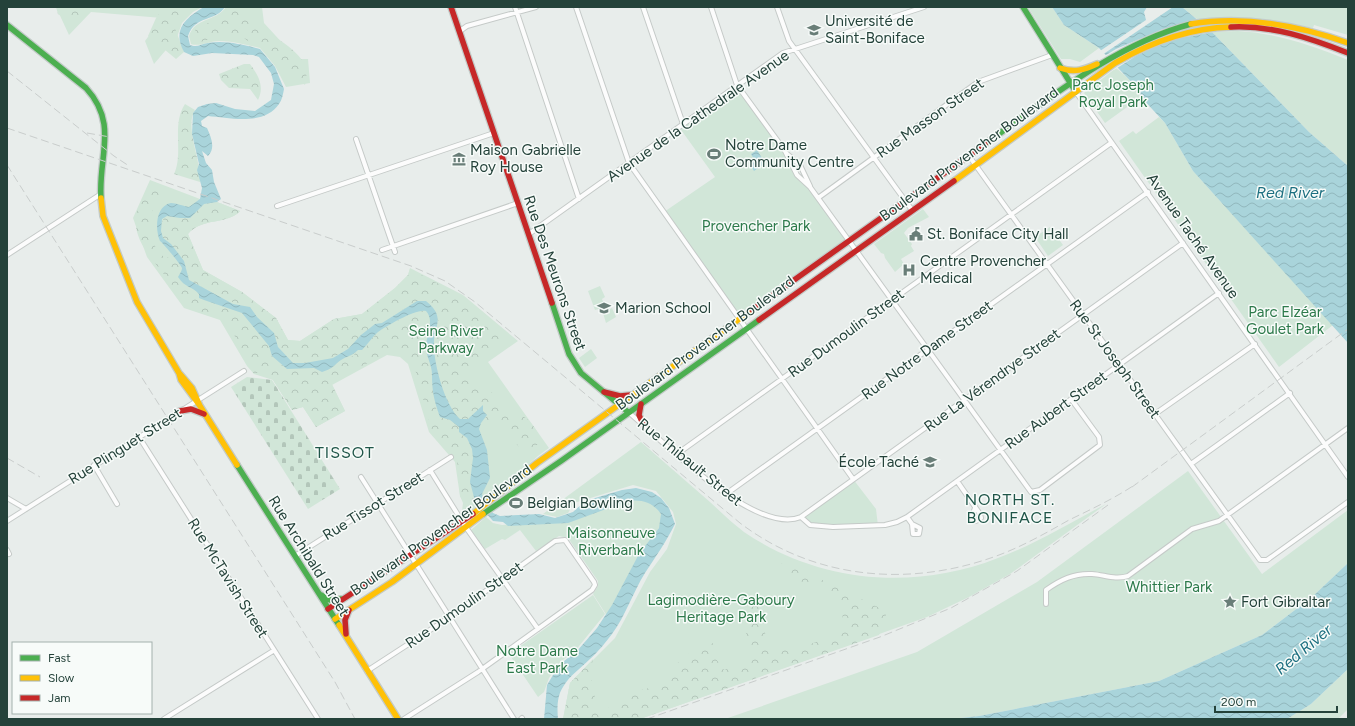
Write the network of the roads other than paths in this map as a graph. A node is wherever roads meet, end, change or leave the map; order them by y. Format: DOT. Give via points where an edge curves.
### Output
graph roads {
  1 [pos="451,7"];
  2 [pos="515,7"];
  3 [pos="536,7"];
  4 [pos="576,7"];
  5 [pos="643,7"];
  6 [pos="710,7"];
  7 [pos="777,7"];
  8 [pos="924,7"];
  9 [pos="1023,7"];
  10 [pos="516,12"];
  11 [pos="7,25"];
  12 [pos="460,31"];
  13 [pos="1348,43"];
  14 [pos="794,49"];
  15 [pos="1348,53"];
  16 [pos="1052,55"];
  17 [pos="1060,68"];
  18 [pos="1080,74"];
  19 [pos="738,85"];
  20 [pos="1071,85"];
  21 [pos="1076,92"];
  22 [pos="683,124"];
  23 [pos="494,133"];
  24 [pos="356,139"];
  25 [pos="1112,143"];
  26 [pos="785,151"];
  27 [pos="969,156"];
  28 [pos="873,158"];
  29 [pos="630,163"];
  30 [pos="975,165"];
  31 [pos="369,176"];
  32 [pos="810,187"];
  33 [pos="1148,192"];
  34 [pos="101,194"];
  35 [pos="818,198"];
  36 [pos="579,199"];
  37 [pos="905,201"];
  38 [pos="518,203"];
  39 [pos="277,206"];
  40 [pos="912,210"];
  41 [pos="1011,215"];
  42 [pos="529,234"];
  43 [pos="848,240"];
  44 [pos="1183,243"];
  45 [pos="392,246"];
  46 [pos="382,250"];
  47 [pos="855,250"];
  48 [pos="394,252"];
  49 [pos="7,255"];
  50 [pos="1047,264"];
  51 [pos="1219,293"];
  52 [pos="892,300"];
  53 [pos="1083,314"];
  54 [pos="739,319"];
  55 [pos="746,329"];
  56 [pos="1255,344"];
  57 [pos="927,350"];
  58 [pos="1119,364"];
  59 [pos="244,371"];
  60 [pos="782,379"];
  61 [pos="600,390"];
  62 [pos="1290,393"];
  63 [pos="635,394"];
  64 [pos="1071,399"];
  65 [pos="197,400"];
  66 [pos="963,400"];
  67 [pos="641,404"];
  68 [pos="619,406"];
  69 [pos="180,411"];
  70 [pos="628,412"];
  71 [pos="1155,414"];
  72 [pos="206,415"];
  73 [pos="643,424"];
  74 [pos="1348,428"];
  75 [pos="818,429"];
  76 [pos="139,437"];
  77 [pos="1325,443"];
  78 [pos="999,450"];
  79 [pos="677,454"];
  80 [pos="451,457"];
  81 [pos="1190,464"];
  82 [pos="94,465"];
  83 [pos="430,470"];
  84 [pos="361,477"];
  85 [pos="1348,477"];
  86 [pos="853,479"];
  87 [pos="517,481"];
  88 [pos="957,481"];
  89 [pos="521,487"];
  90 [pos="726,494"];
  91 [pos="7,498"];
  92 [pos="499,499"];
  93 [pos="1348,502"];
  94 [pos="378,503"];
  95 [pos="117,504"];
  96 [pos="975,508"];
  97 [pos="26,509"];
  98 [pos="1226,514"];
  99 [pos="801,516"];
  100 [pos="907,517"];
  101 [pos="7,521"];
  102 [pos="463,524"];
  103 [pos="912,524"];
  104 [pos="295,556"];
  105 [pos="411,556"];
  106 [pos="416,564"];
  107 [pos="502,579"];
  108 [pos="317,591"];
  109 [pos="345,598"];
  110 [pos="1046,604"];
  111 [pos="351,608"];
  112 [pos="328,609"];
  113 [pos="450,617"];
  114 [pos="335,619"];
  115 [pos="538,629"];
  116 [pos="347,640"];
  117 [pos="274,651"];
  118 [pos="482,669"];
  119 [pos="367,671"];
  120 [pos="171,714"];
  121 [pos="164,719"];
  122 [pos="175,719"];
  123 [pos="318,719"];
  124 [pos="398,719"];
  125 [pos="404,719"];
  126 [pos="514,719"];
  1 -- 12 [label="main road, Rue Des Meurons Street"];
  2 -- 10 [label="street"];
  3 -- 10 [label="street"];
  4 -- 29 [label="street"];
  5 -- 22 [label="street"];
  6 -- 19 [label="street"];
  7 -- 14 [label="street"];
  8 -- 14 [label="street, Avenue de la Cathedrale Avenue"];
  9 -- 16 [label="main road, Avenue Taché Avenue"];
  10 -- 12 [label="street" via="467,26"];
  10 -- 36 [label="street"];
  11 -- 34 [label="main road, Rue Archibald Street" via="86,88 98,102 106,126"];
  12 -- 23 [label="main road, Rue Des Meurons Street"];
  13 -- 18 [label="main road, Boulevard Provencher Boulevard" via="1299,28 1235,21 1206,22 1171,30 1144,40"];
  14 -- 19 [label="street, Avenue de la Cathedrale Avenue" via="783,52"];
  14 -- 28 [label="street"];
  15 -- 21 [label="main road, Boulevard Provencher Boulevard" via="1288,32 1241,27 1199,29 1160,39 1121,59"];
  16 -- 17 [label="main road, Avenue Taché Avenue"];
  16 -- 28 [label="street, Rue Masson Street" via="978,82"];
  17 -- 18 [label="main road"];
  17 -- 20 [label="main road, Avenue Taché Avenue"];
  18 -- 20 [label="main road, Boulevard Provencher Boulevard"];
  19 -- 22 [label="street, Avenue de la Cathedrale Avenue"];
  19 -- 26 [label="street"];
  20 -- 21 [label="main road, Avenue Taché Avenue"];
  20 -- 27 [label="main road, Boulevard Provencher Boulevard"];
  21 -- 25 [label="street, Avenue Taché Avenue"];
  21 -- 30 [label="main road, Boulevard Provencher Boulevard"];
  22 -- 29 [label="street, Avenue de la Cathedrale Avenue"];
  23 -- 31 [label="street"];
  23 -- 38 [label="main road, Rue Des Meurons Street"];
  24 -- 31 [label="street"];
  25 -- 33 [label="street, Avenue Taché Avenue"];
  25 -- 41 [label="street, Rue Dumoulin Street"];
  26 -- 32 [label="street" via="797,175"];
  26 -- 32 [label="street" via="800,165"];
  27 -- 30 [label="street, Rue St Joseph Street"];
  27 -- 37 [label="main road, Boulevard Provencher Boulevard"];
  28 -- 35 [label="street, Rue Masson Street"];
  28 -- 37 [label="street"];
  29 -- 36 [label="street, Avenue de la Cathedrale Avenue"];
  29 -- 54 [label="street"];
  30 -- 40 [label="main road, Boulevard Provencher Boulevard"];
  30 -- 41 [label="street, Rue St Joseph Street"];
  31 -- 39 [label="street"];
  31 -- 45 [label="street"];
  32 -- 35 [label="street"];
  33 -- 44 [label="street, Avenue Taché Avenue"];
  33 -- 50 [label="street, Rue Notre Dame Street"];
  34 -- 49 [label="street"];
  34 -- 65 [label="main road, Rue Archibald Street" via="103,216 137,302"];
  35 -- 43 [label="street"];
  36 -- 42 [label="street, Avenue de la Cathedrale Avenue"];
  37 -- 40 [label="street"];
  37 -- 43 [label="main road, Boulevard Provencher Boulevard"];
  38 -- 42 [label="main road, Rue Des Meurons Street"];
  38 -- 45 [label="street"];
  40 -- 47 [label="main road, Boulevard Provencher Boulevard"];
  41 -- 50 [label="street, Rue St Joseph Street"];
  41 -- 52 [label="street, Rue Dumoulin Street"];
  42 -- 61 [label="main road, Rue Des Meurons Street" via="569,354 577,368"];
  43 -- 47 [label="street"];
  43 -- 54 [label="main road, Boulevard Provencher Boulevard"];
  44 -- 51 [label="street, Avenue Taché Avenue"];
  44 -- 53 [label="street, Rue La Vérendrye Street"];
  45 -- 46 [label="street"];
  45 -- 48 [label="street"];
  47 -- 52 [label="street"];
  47 -- 55 [label="main road, Boulevard Provencher Boulevard"];
  50 -- 53 [label="street, Rue St Joseph Street"];
  50 -- 57 [label="street, Rue Notre Dame Street"];
  51 -- 56 [label="street, Avenue Taché Avenue"];
  51 -- 58 [label="street, Rue Aubert Street"];
  52 -- 57 [label="street"];
  52 -- 60 [label="street, Rue Dumoulin Street"];
  53 -- 58 [label="street, Rue St Joseph Street"];
  53 -- 66 [label="street, Rue La Vérendrye Street"];
  54 -- 55 [label="street"];
  54 -- 63 [label="main road, Boulevard Provencher Boulevard"];
  55 -- 60 [label="street"];
  55 -- 67 [label="main road, Boulevard Provencher Boulevard"];
  56 -- 62 [label="street, Avenue Taché Avenue"];
  56 -- 71 [label="street"];
  57 -- 66 [label="street"];
  57 -- 75 [label="street, Rue Notre Dame Street"];
  58 -- 64 [label="street, Rue Aubert Street"];
  58 -- 71 [label="street, Rue St Joseph Street"];
  59 -- 65 [label="street, Rue Plinguet Street"];
  60 -- 75 [label="street"];
  60 -- 79 [label="street, Rue Dumoulin Street"];
  61 -- 63 [label="main road" via="620,396"];
  61 -- 68 [label="main road, Rue Des Meurons Street"];
  62 -- 77 [label="street, Avenue Taché Avenue"];
  62 -- 81 [label="street"];
  63 -- 68 [label="main road, Boulevard Provencher Boulevard"];
  64 -- 78 [label="street, Rue Aubert Street"];
  64 -- 78 [label="street" via="1101,441 1099,447 1040,490 1032,493 1028,490"];
  65 -- 69 [label="street, Rue Plinguet Street"];
  65 -- 72 [label="main road, Rue Archibald Street"];
  66 -- 78 [label="street"];
  66 -- 86 [label="street, Rue La Vérendrye Street"];
  67 -- 70 [label="main road, Boulevard Provencher Boulevard"];
  67 -- 73 [label="main road" via="639,415"];
  68 -- 70 [label="main road, Rue Des Meurons Street"];
  68 -- 87 [label="main road, Boulevard Provencher Boulevard" via="537,463"];
  69 -- 72 [label="main road" via="192,409"];
  69 -- 76 [label="street, Rue Plinguet Street"];
  70 -- 73 [label="street, Rue Thibault Street"];
  70 -- 89 [label="main road, Boulevard Provencher Boulevard"];
  71 -- 81 [label="street, Rue St Joseph Street"];
  72 -- 104 [label="main road, Rue Archibald Street"];
  73 -- 79 [label="street, Rue Thibault Street"];
  74 -- 77 [label="street"];
  75 -- 86 [label="street"];
  75 -- 90 [label="street, Rue Notre Dame Street"];
  76 -- 82 [label="street, Rue Plinguet Street"];
  76 -- 117 [label="street, Rue McTavish Street"];
  77 -- 85 [label="street, Avenue Taché Avenue"];
  77 -- 98 [label="street"];
  78 -- 88 [label="street, Rue Aubert Street"];
  79 -- 90 [label="street, Rue Thibault Street"];
  80 -- 83 [label="street, Rue Tissot Street"];
  81 -- 98 [label="street, Rue St Joseph Street"];
  82 -- 95 [label="street"];
  82 -- 97 [label="street, Rue Plinguet Street"];
  83 -- 94 [label="street, Rue Tissot Street"];
  83 -- 102 [label="street"];
  84 -- 94 [label="street"];
  86 -- 99 [label="street, Rue La Vérendrye Street"];
  87 -- 89 [label="main road"];
  87 -- 92 [label="main road, Boulevard Provencher Boulevard"];
  88 -- 96 [label="street"];
  88 -- 100 [label="street, Rue Aubert Street"];
  89 -- 92 [label="main road, Boulevard Provencher Boulevard"];
  90 -- 99 [label="street, Rue Thibault Street" via="755,511 777,518"];
  91 -- 97 [label="street"];
  92 -- 102 [label="main road, Boulevard Provencher Boulevard"];
  93 -- 98 [label="street, Rue St Joseph Street" via="1263,561"];
  94 -- 104 [label="street, Rue Tissot Street"];
  94 -- 105 [label="street"];
  97 -- 101 [label="street, Rue Plinguet Street"];
  98 -- 110 [label="street" via="1215,523 1192,529 1128,576 1119,579 1077,574 1058,580 1046,590"];
  99 -- 100 [label="street, Rue Aubert Street" via="810,525 824,527 891,524"];
  100 -- 103 [label="street"];
  102 -- 105 [label="main road, Boulevard Provencher Boulevard"];
  102 -- 106 [label="main road, Boulevard Provencher Boulevard"];
  102 -- 107 [label="street"];
  104 -- 108 [label="main road, Rue Archibald Street"];
  105 -- 106 [label="street"];
  105 -- 109 [label="main road, Boulevard Provencher Boulevard"];
  106 -- 111 [label="main road, Boulevard Provencher Boulevard"];
  106 -- 113 [label="street"];
  107 -- 113 [label="street, Rue Dumoulin Street"];
  107 -- 115 [label="street"];
  107 -- 115 [label="street, Rue Dumoulin Street" via="555,541 562,539 570,546 595,585 592,590"];
  108 -- 109 [label="main road" via="328,600"];
  108 -- 112 [label="main road, Rue Archibald Street"];
  109 -- 112 [label="main road, Boulevard Provencher Boulevard"];
  111 -- 114 [label="main road, Boulevard Provencher Boulevard"];
  111 -- 116 [label="main road" via="344,623"];
  112 -- 114 [label="main road, Rue Archibald Street"];
  113 -- 118 [label="street"];
  113 -- 119 [label="street, Rue Dumoulin Street"];
  114 -- 116 [label="main road, Rue Archibald Street"];
  115 -- 118 [label="street"];
  116 -- 119 [label="main road, Rue Archibald Street"];
  117 -- 120 [label="street"];
  117 -- 123 [label="street, Rue McTavish Street"];
  118 -- 125 [label="street"];
  118 -- 126 [label="street"];
  119 -- 124 [label="main road, Rue Archibald Street"];
  120 -- 121 [label="street"];
  120 -- 122 [label="street"];
}
